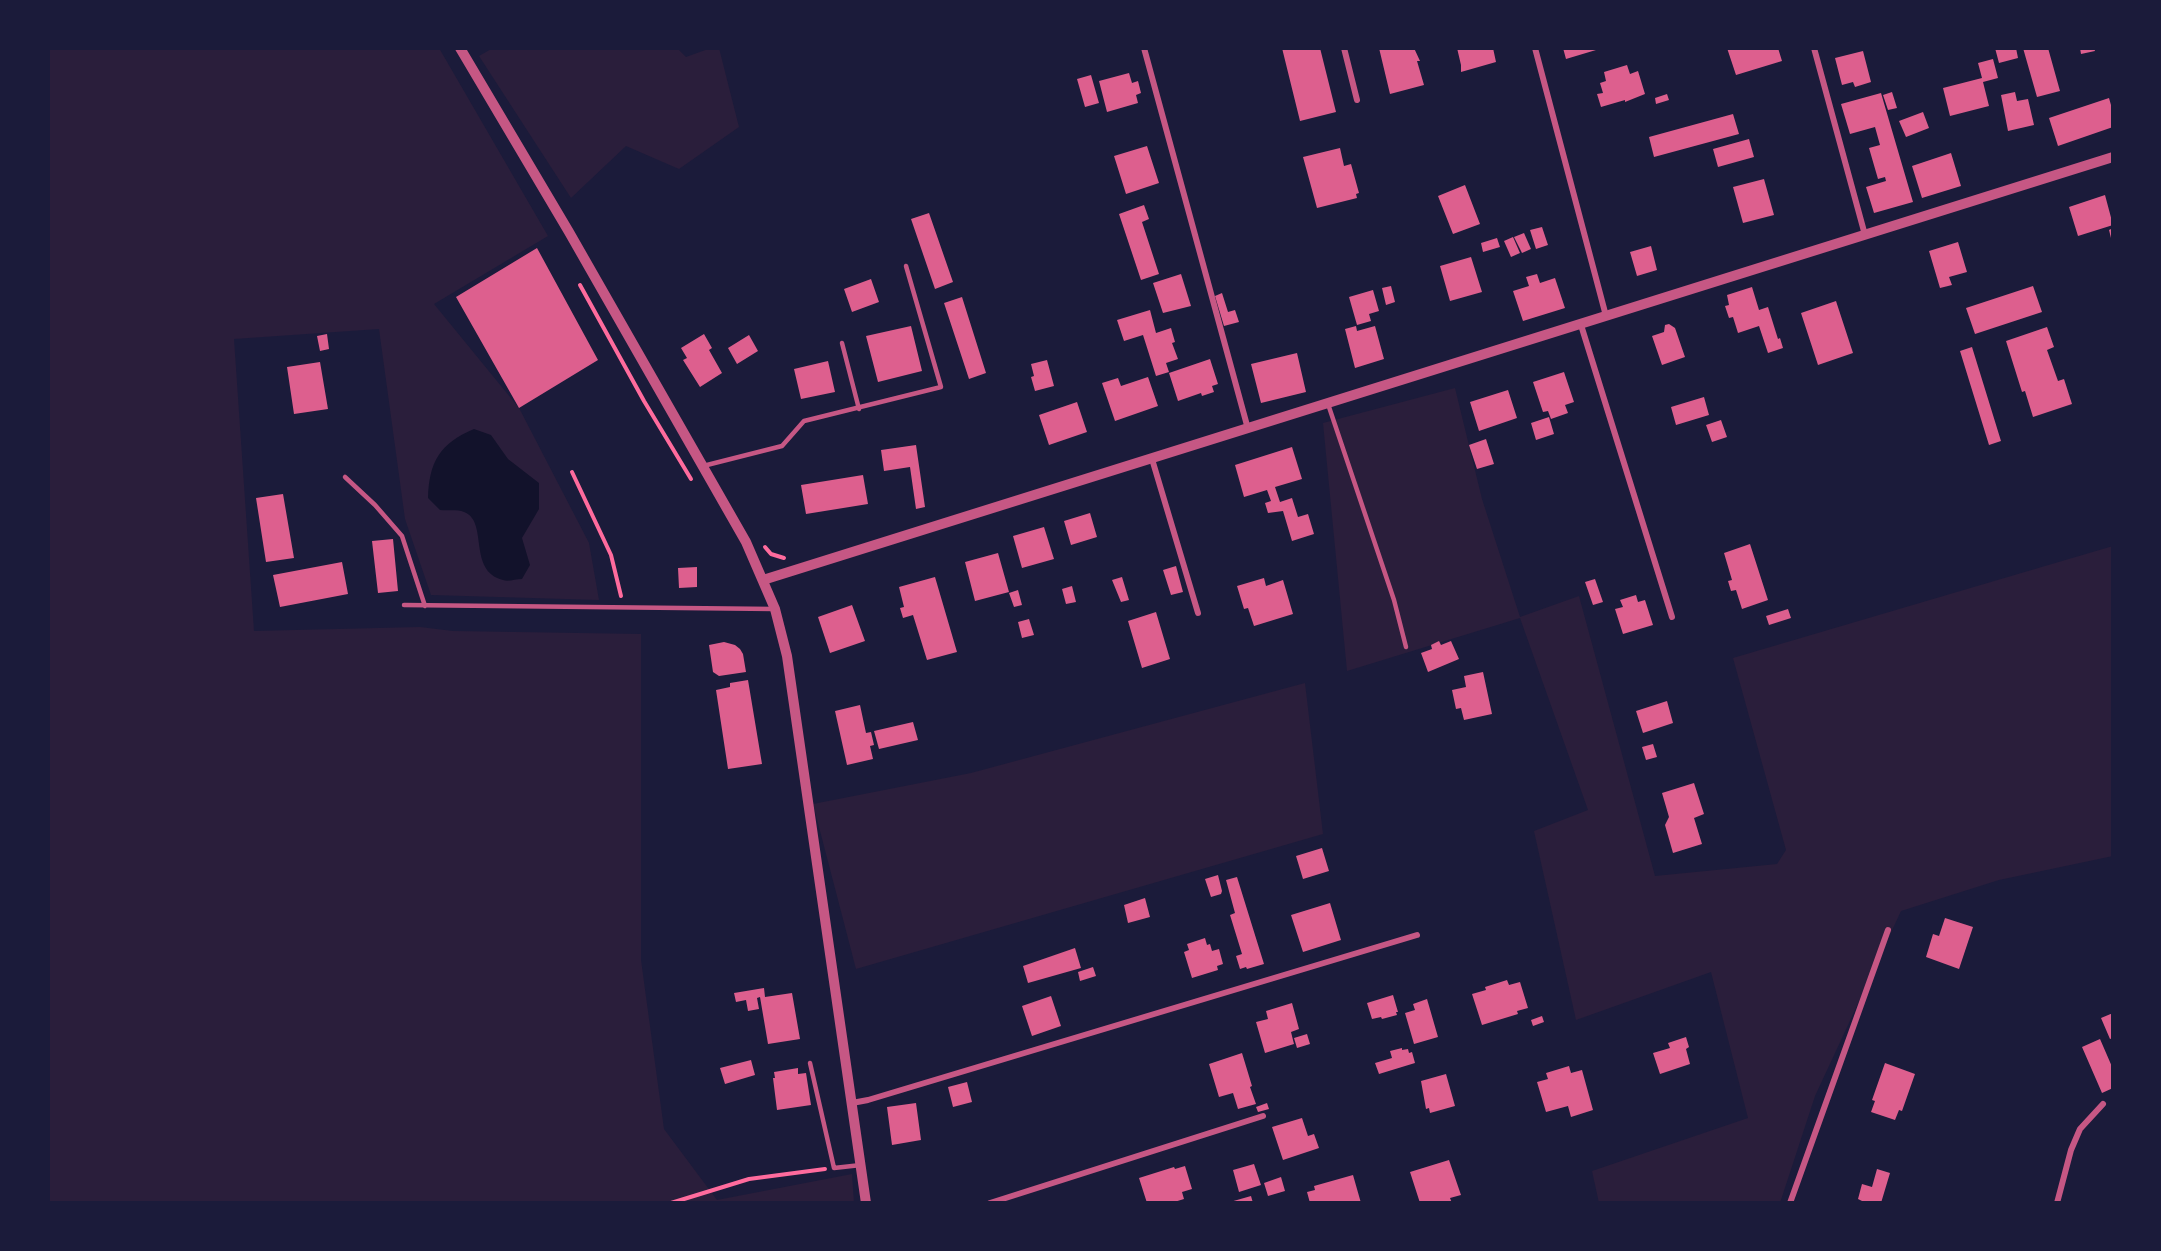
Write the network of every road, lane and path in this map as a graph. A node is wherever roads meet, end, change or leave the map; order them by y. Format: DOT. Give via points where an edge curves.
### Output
graph roads {
  1 [pos="460,48"];
  2 [pos="1144,48"];
  3 [pos="1344,48"];
  4 [pos="1535,48"];
  5 [pos="1814,48"];
  6 [pos="1357,100"];
  7 [pos="2113,157"];
  8 [pos="1865,236"];
  9 [pos="906,266"];
  10 [pos="1607,317"];
  11 [pos="1581,325"];
  12 [pos="842,343"];
  13 [pos="1328,404"];
  14 [pos="859,409"];
  15 [pos="1248,429"];
  16 [pos="1152,459"];
  17 [pos="703,466"];
  18 [pos="572,472"];
  19 [pos="345,477"];
  20 [pos="763,580"];
  21 [pos="404,605"];
  22 [pos="425,606"];
  23 [pos="625,609"];
  24 [pos="775,609"];
  25 [pos="1198,613"];
  26 [pos="1672,617"];
  27 [pos="1406,647"];
  28 [pos="1888,930"];
  29 [pos="1417,935"];
  30 [pos="810,1063"];
  31 [pos="852,1102"];
  32 [pos="2103,1104"];
  33 [pos="1263,1116"];
  34 [pos="861,1165"];
  35 [pos="834,1168"];
  36 [pos="671,1203"];
  37 [pos="866,1203"];
  38 [pos="990,1203"];
  39 [pos="1790,1203"];
  40 [pos="2057,1203"];
  1 -- 17 [label="street"];
  2 -- 15 [label="street"];
  3 -- 6 [label="street"];
  4 -- 10 [label="street"];
  5 -- 8 [label="street"];
  7 -- 8 [label="street"];
  8 -- 10 [label="street"];
  9 -- 14 [label="lane" via="941,387"];
  10 -- 11 [label="street"];
  11 -- 13 [label="street"];
  11 -- 26 [label="street"];
  12 -- 14 [label="lane"];
  13 -- 15 [label="street"];
  13 -- 27 [label="lane"];
  14 -- 17 [label="lane" via="804,421 782,446"];
  15 -- 16 [label="street"];
  16 -- 20 [label="street"];
  16 -- 25 [label="street"];
  17 -- 20 [label="street"];
  18 -- 23 [label="path" via="610,555"];
  19 -- 22 [label="lane" via="402,536"];
  20 -- 24 [label="street"];
  21 -- 22 [label="lane"];
  22 -- 23 [label="lane"];
  23 -- 24 [label="lane"];
  24 -- 31 [label="street" via="787,656"];
  28 -- 39 [label="street"];
  29 -- 31 [label="street"];
  30 -- 35 [label="lane"];
  31 -- 34 [label="street"];
  32 -- 40 [label="street" via="2080,1129"];
  33 -- 38 [label="street"];
  34 -- 35 [label="lane"];
  34 -- 37 [label="street"];
  35 -- 36 [label="path" via="749,1179"];
}
